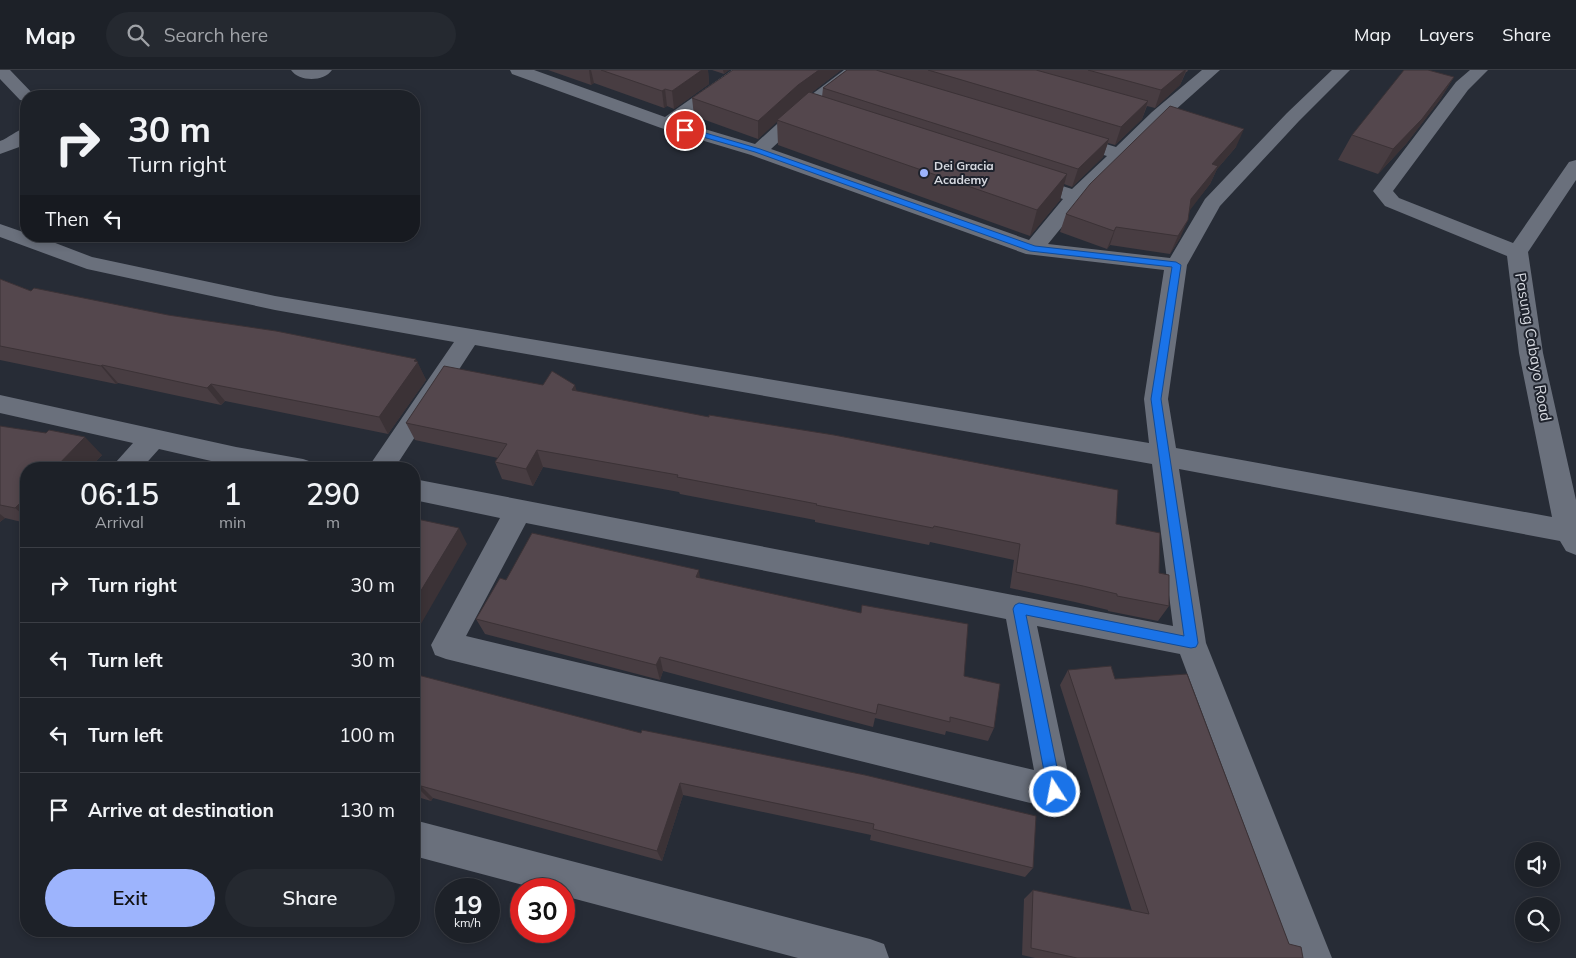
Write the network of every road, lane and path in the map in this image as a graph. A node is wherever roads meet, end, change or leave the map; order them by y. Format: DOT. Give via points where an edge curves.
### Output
graph roads {
  1 [pos="1,70"];
  2 [pos="299,70"];
  3 [pos="324,70"];
  4 [pos="518,70"];
  5 [pos="744,70"];
  6 [pos="1342,70"];
  7 [pos="1480,70"];
  8 [pos="859,74"];
  9 [pos="708,76"];
  10 [pos="1205,76"];
  11 [pos="1180,77"];
  12 [pos="727,82"];
  13 [pos="20,90"];
  14 [pos="805,108"];
  15 [pos="1139,110"];
  16 [pos="824,114"];
  17 [pos="1158,116"];
  18 [pos="667,124"];
  19 [pos="1052,134"];
  20 [pos="20,138"];
  21 [pos="0,148"];
  22 [pos="758,151"];
  23 [pos="1119,154"];
  24 [pos="1576,166"];
  25 [pos="1011,176"];
  26 [pos="1076,197"];
  27 [pos="0,230"];
  28 [pos="20,237"];
  29 [pos="33,242"];
  30 [pos="1033,249"];
  31 [pos="1517,252"];
  32 [pos="1176,265"];
  33 [pos="469,337"];
  34 [pos="0,404"];
  35 [pos="33,411"];
  36 [pos="13,429"];
  37 [pos="154,438"];
  38 [pos="1165,456"];
  39 [pos="132,462"];
  40 [pos="228,462"];
  41 [pos="385,462"];
  42 [pos="420,491"];
  43 [pos="518,512"];
  44 [pos="1572,537"];
  45 [pos="1019,609"];
  46 [pos="1191,643"];
  47 [pos="420,840"];
  48 [pos="870,958"];
  49 [pos="1313,958"];
  1 -- 13 [label="street"];
  2 -- 3 [label="street" via="313,75"];
  4 -- 18 [label="street"];
  5 -- 12 [label="street"];
  6 -- 32 [label="street" via="1212,203"];
  7 -- 31 [label="street" via="1462,86 1383,191 1392,202"];
  8 -- 14 [label="street"];
  9 -- 12 [label="street"];
  10 -- 11 [label="street"];
  10 -- 17 [label="street"];
  12 -- 18 [label="street"];
  14 -- 16 [label="street"];
  14 -- 22 [label="street"];
  15 -- 17 [label="street"];
  17 -- 23 [label="street"];
  18 -- 22 [label="street"];
  19 -- 23 [label="street"];
  20 -- 21 [label="street"];
  22 -- 30 [label="street"];
  23 -- 26 [label="street"];
  24 -- 31 [label="street, Pasung Cabayo Road"];
  25 -- 26 [label="street"];
  26 -- 30 [label="street"];
  27 -- 28 [label="street"];
  29 -- 33 [label="street" via="87,262 275,303"];
  30 -- 32 [label="street"];
  31 -- 44 [label="street, Pasung Cabayo Road" via="1531,353"];
  32 -- 38 [label="street" via="1156,399"];
  33 -- 38 [label="street"];
  33 -- 41 [label="street"];
  34 -- 35 [label="street"];
  35 -- 36 [label="street"];
  35 -- 37 [label="street"];
  37 -- 39 [label="street"];
  37 -- 40 [label="street"];
  38 -- 44 [label="street"];
  38 -- 46 [label="street"];
  42 -- 43 [label="street"];
  43 -- 45 [label="street"];
  43 -- 45 [label="street" via="446,645 1055,792"];
  45 -- 46 [label="street"];
  46 -- 49 [label="street"];
  47 -- 48 [label="street"];
}
